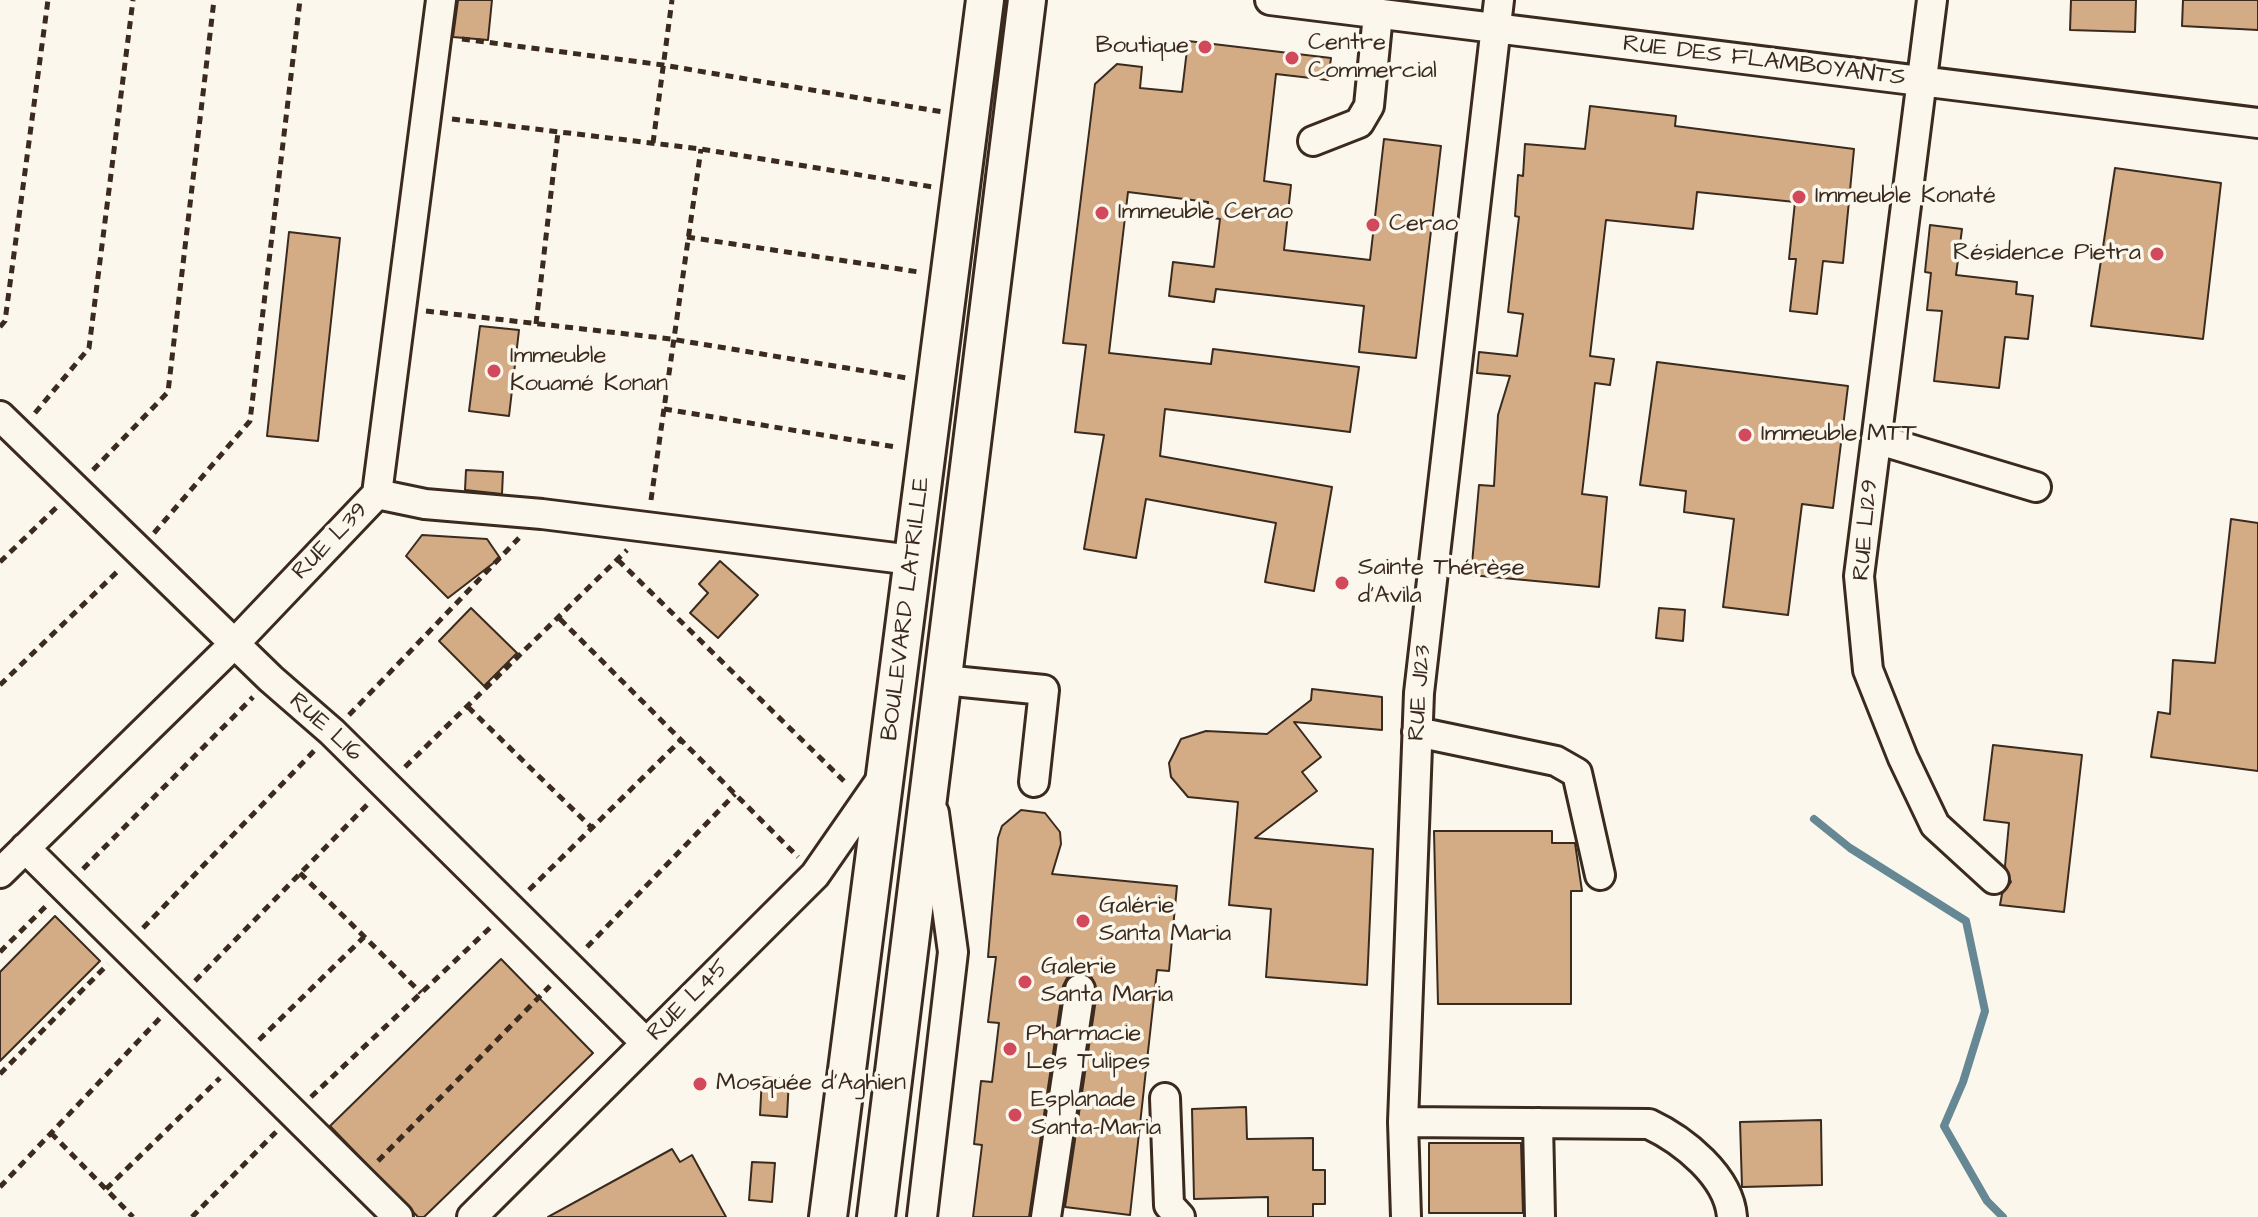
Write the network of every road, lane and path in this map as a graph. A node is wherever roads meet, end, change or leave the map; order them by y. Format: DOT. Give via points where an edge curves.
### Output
graph roads {
  1 [pos="48,0"];
  2 [pos="133,0"];
  3 [pos="214,0"];
  4 [pos="300,0"];
  5 [pos="441,0"];
  6 [pos="672,0"];
  7 [pos="985,0"];
  8 [pos="1027,0"];
  9 [pos="1270,0"];
  10 [pos="1499,0"];
  11 [pos="1932,0"];
  12 [pos="1378,14"];
  13 [pos="1496,28"];
  14 [pos="437,36"];
  15 [pos="663,65"];
  16 [pos="1922,81"];
  17 [pos="427,116"];
  18 [pos="969,116"];
  19 [pos="2258,123"];
  20 [pos="558,132"];
  21 [pos="1313,141"];
  22 [pos="653,143"];
  23 [pos="701,149"];
  24 [pos="959,192"];
  25 [pos="687,237"];
  26 [pos="948,276"];
  27 [pos="401,308"];
  28 [pos="536,324"];
  29 [pos="0,327"];
  30 [pos="671,339"];
  31 [pos="935,382"];
  32 [pos="664,409"];
  33 [pos="9,424"];
  34 [pos="1876,439"];
  35 [pos="926,452"];
  36 [pos="2036,487"];
  37 [pos="76,488"];
  38 [pos="377,494"];
  39 [pos="542,514"];
  40 [pos="647,527"];
  41 [pos="138,552"];
  42 [pos="618,560"];
  43 [pos="912,560"];
  44 [pos="0,562"];
  45 [pos="560,619"];
  46 [pos="235,643"];
  47 [pos="271,679"];
  48 [pos="943,680"];
  49 [pos="0,685"];
  50 [pos="468,707"];
  51 [pos="332,732"];
  52 [pos="1417,732"];
  53 [pos="681,740"];
  54 [pos="887,770"];
  55 [pos="930,782"];
  56 [pos="1034,782"];
  57 [pos="386,785"];
  58 [pos="867,803"];
  59 [pos="592,828"];
  60 [pos="25,848"];
  61 [pos="0,873"];
  62 [pos="300,873"];
  63 [pos="815,875"];
  64 [pos="1600,875"];
  65 [pos="1994,879"];
  66 [pos="65,887"];
  67 [pos="510,909"];
  68 [pos="126,947"];
  69 [pos="0,952"];
  70 [pos="1080,989"];
  71 [pos="421,993"];
  72 [pos="178,999"];
  73 [pos="646,1043"];
  74 [pos="0,1074"];
  75 [pos="1165,1098"];
  76 [pos="294,1114"];
  77 [pos="1403,1122"];
  78 [pos="1538,1123"];
  79 [pos="51,1133"];
  80 [pos="0,1187"];
  81 [pos="133,1217"];
  82 [pos="192,1217"];
  83 [pos="398,1217"];
  84 [pos="472,1217"];
  85 [pos="828,1217"];
  86 [pos="876,1217"];
  87 [pos="922,1217"];
  88 [pos="1046,1217"];
  89 [pos="1180,1217"];
  90 [pos="1406,1217"];
  91 [pos="1540,1217"];
  92 [pos="1732,1217"];
  1 -- 29 [label="path" via="5,321"];
  2 -- 33 [label="path" via="89,348"];
  3 -- 37 [label="path" via="168,392"];
  4 -- 41 [label="path" via="250,421"];
  5 -- 14 [label="street, RUE L39"];
  6 -- 15 [label="path"];
  7 -- 18 [label="main road, BOULEVARD LATRILLE"];
  8 -- 48 [label="main road, BOULEVARD LATRILLE"];
  9 -- 12 [label="street, RUE DES FLAMBOYANTS"];
  10 -- 13 [label="street, RUE J123"];
  11 -- 16 [label="street, RUE L129"];
  12 -- 13 [label="street, RUE DES FLAMBOYANTS"];
  12 -- 21 [label="street" via="1369,106 1359,123"];
  13 -- 16 [label="street, RUE DES FLAMBOYANTS"];
  13 -- 52 [label="street, RUE J123"];
  14 -- 15 [label="path"];
  14 -- 17 [label="street, RUE L39"];
  15 -- 18 [label="path"];
  15 -- 22 [label="path"];
  16 -- 19 [label="street, RUE DES FLAMBOYANTS"];
  16 -- 34 [label="street, RUE L129"];
  17 -- 20 [label="path"];
  17 -- 27 [label="street, RUE L39"];
  18 -- 24 [label="main road, BOULEVARD LATRILLE"];
  20 -- 22 [label="path"];
  20 -- 28 [label="path"];
  22 -- 23 [label="path"];
  23 -- 24 [label="path"];
  23 -- 25 [label="path"];
  24 -- 26 [label="main road, BOULEVARD LATRILLE"];
  25 -- 26 [label="path"];
  25 -- 30 [label="path"];
  26 -- 31 [label="main road, BOULEVARD LATRILLE"];
  27 -- 28 [label="path"];
  27 -- 38 [label="street, RUE L39"];
  28 -- 30 [label="path"];
  30 -- 31 [label="path"];
  30 -- 32 [label="path"];
  31 -- 35 [label="main road, BOULEVARD LATRILLE"];
  32 -- 35 [label="path"];
  32 -- 40 [label="path"];
  33 -- 37 [label="street, RUE L16"];
  34 -- 36 [label="street"];
  34 -- 65 [label="street, RUE L129" via="1859,576 1868,670 1935,825"];
  35 -- 43 [label="main road, BOULEVARD LATRILLE"];
  37 -- 41 [label="street, RUE L16"];
  37 -- 44 [label="path"];
  38 -- 39 [label="street" via="425,504"];
  38 -- 46 [label="street, RUE L39"];
  39 -- 40 [label="street"];
  39 -- 51 [label="path"];
  40 -- 42 [label="path"];
  40 -- 43 [label="street"];
  41 -- 46 [label="street, RUE L16"];
  41 -- 49 [label="path"];
  42 -- 45 [label="path"];
  42 -- 58 [label="path"];
  43 -- 54 [label="main road, BOULEVARD LATRILLE"];
  45 -- 50 [label="path"];
  45 -- 53 [label="path"];
  46 -- 47 [label="street, RUE L16"];
  46 -- 60 [label="street, RUE L39"];
  47 -- 51 [label="street, RUE L16"];
  47 -- 66 [label="path"];
  48 -- 55 [label="main road, BOULEVARD LATRILLE"];
  48 -- 56 [label="street" via="1044,690"];
  50 -- 57 [label="path"];
  50 -- 59 [label="path"];
  51 -- 57 [label="street, RUE L16"];
  51 -- 68 [label="path"];
  52 -- 64 [label="street" via="1556,761 1577,773"];
  52 -- 77 [label="street, RUE J123"];
  53 -- 59 [label="path"];
  53 -- 63 [label="path"];
  54 -- 58 [label="street, RUE L45"];
  54 -- 85 [label="main road, BOULEVARD LATRILLE"];
  55 -- 86 [label="main road, BOULEVARD LATRILLE"];
  55 -- 87 [label="street" via="953,952"];
  57 -- 62 [label="path"];
  57 -- 67 [label="street, RUE L16"];
  58 -- 63 [label="street, RUE L45"];
  59 -- 67 [label="path"];
  60 -- 61 [label="street, RUE L39"];
  60 -- 66 [label="street"];
  62 -- 71 [label="path"];
  62 -- 72 [label="path"];
  63 -- 73 [label="street, RUE L45"];
  66 -- 68 [label="street"];
  66 -- 69 [label="path"];
  67 -- 71 [label="path"];
  67 -- 73 [label="street, RUE L16"];
  68 -- 72 [label="street"];
  68 -- 74 [label="path"];
  70 -- 88 [label="street"];
  71 -- 76 [label="path"];
  72 -- 76 [label="street"];
  72 -- 79 [label="path"];
  73 -- 84 [label="street, RUE L45"];
  75 -- 89 [label="street" via="1169,1205"];
  76 -- 82 [label="path"];
  76 -- 83 [label="street"];
  77 -- 78 [label="street"];
  77 -- 90 [label="street, RUE J123"];
  78 -- 91 [label="street"];
  78 -- 92 [label="street" via="1649,1124 1673,1135 1711,1171"];
  79 -- 80 [label="path"];
  79 -- 81 [label="path"];
}
